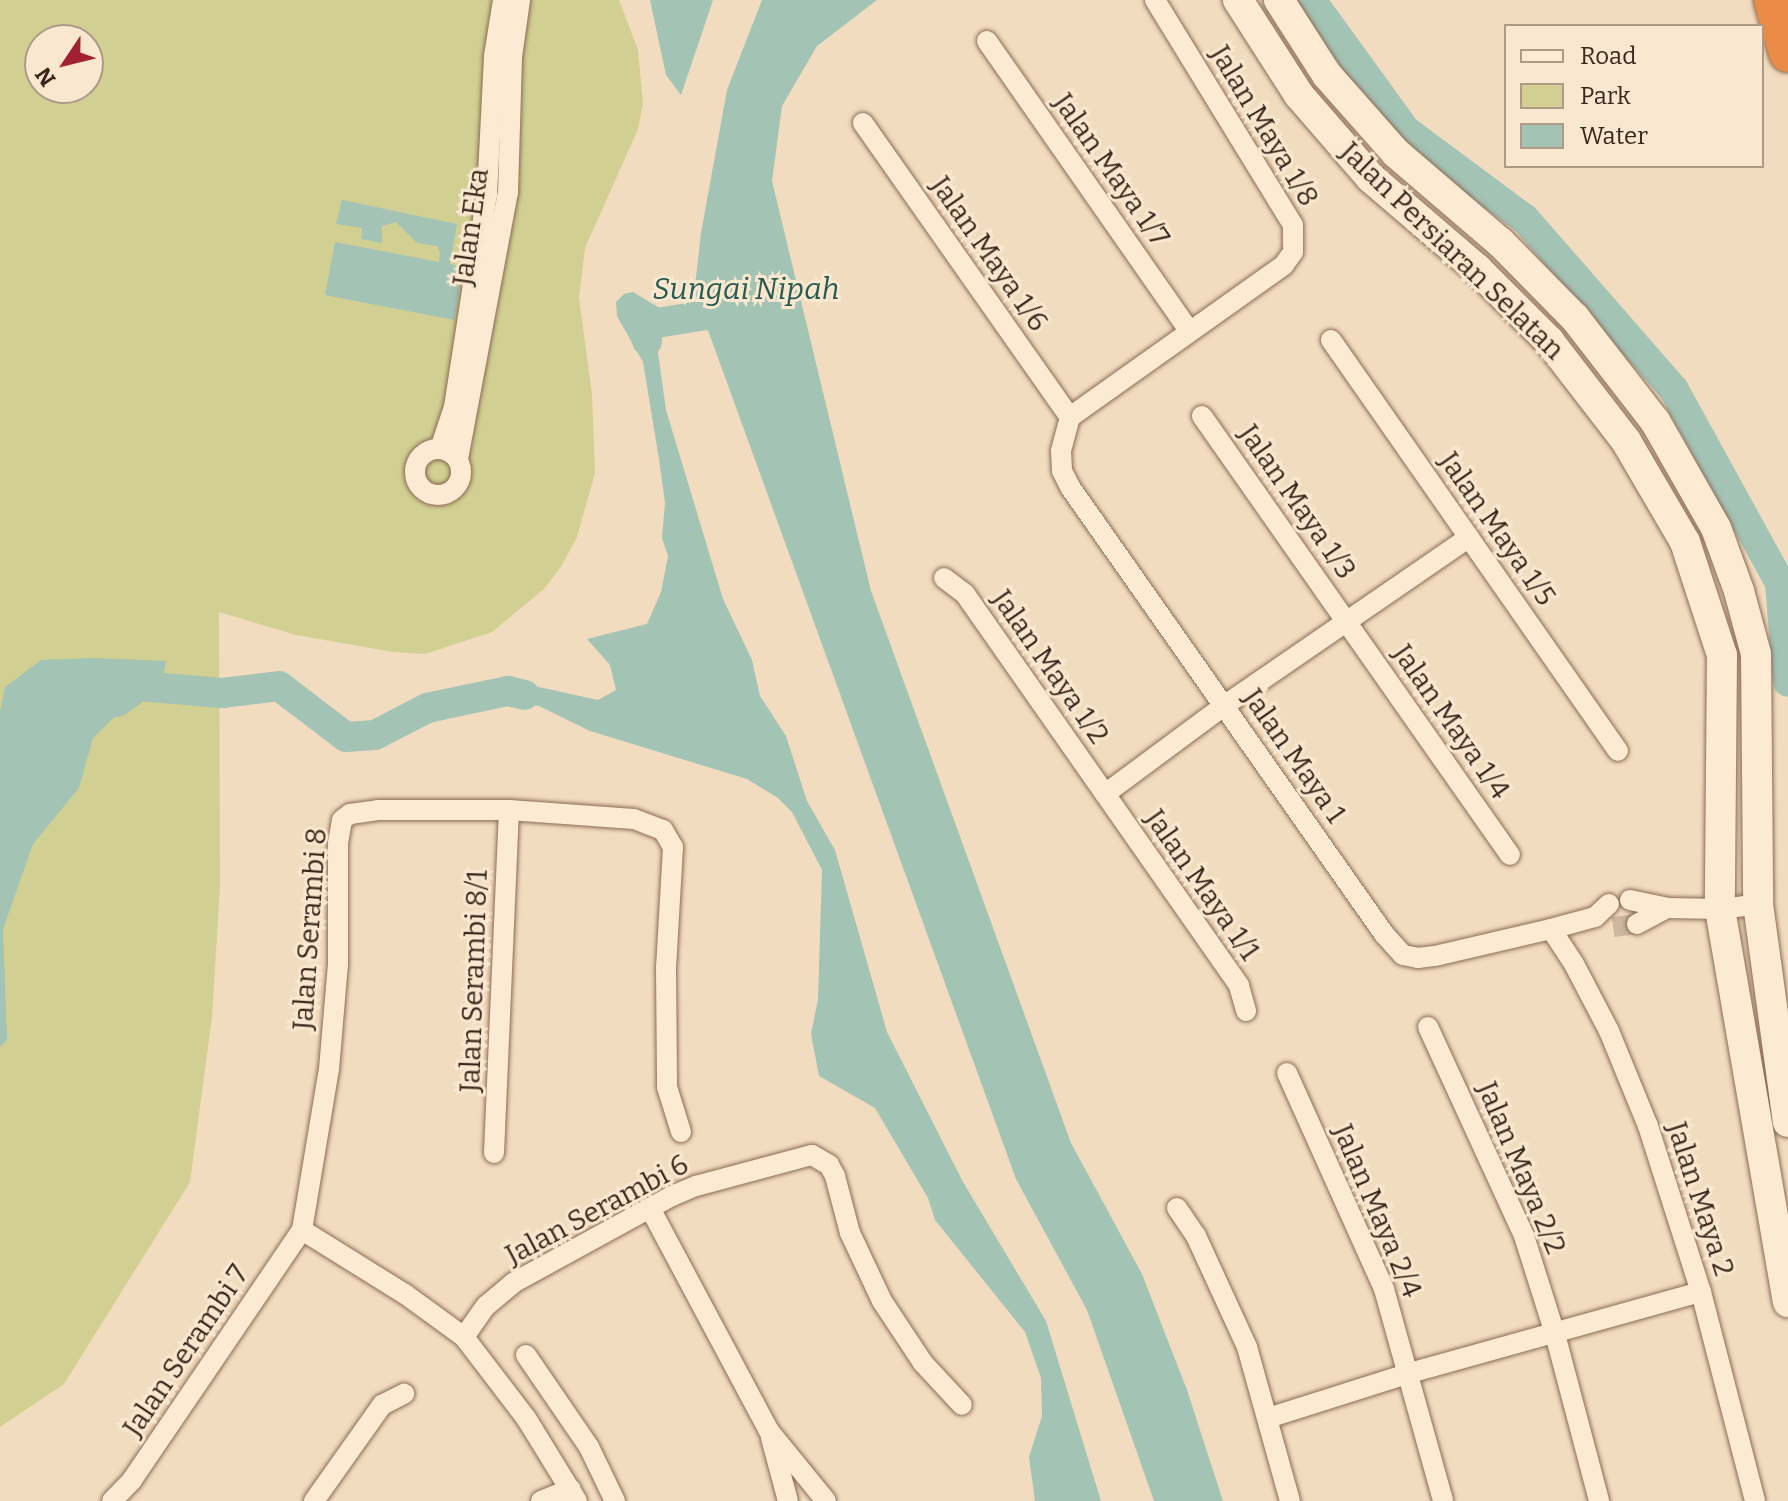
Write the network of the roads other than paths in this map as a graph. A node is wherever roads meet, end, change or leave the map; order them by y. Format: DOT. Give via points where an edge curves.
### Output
graph roads {
  1 [pos="503,0"];
  2 [pos="520,0"];
  3 [pos="1155,0"];
  4 [pos="1238,0"];
  5 [pos="1279,0"];
  6 [pos="1773,0"];
  7 [pos="987,41"];
  8 [pos="1788,53"];
  9 [pos="863,123"];
  10 [pos="1189,331"];
  11 [pos="1331,340"];
  12 [pos="1202,416"];
  13 [pos="1070,417"];
  14 [pos="1469,537"];
  15 [pos="944,578"];
  16 [pos="1346,621"];
  17 [pos="1225,705"];
  18 [pos="1618,751"];
  19 [pos="1105,794"];
  20 [pos="509,810"];
  21 [pos="1510,855"];
  22 [pos="1630,900"];
  23 [pos="1758,904"];
  24 [pos="1667,908"];
  25 [pos="1720,909"];
  26 [pos="1605,916"];
  27 [pos="1637,924"];
  28 [pos="1551,929"];
  29 [pos="1246,1011"];
  30 [pos="1428,1027"];
  31 [pos="1287,1073"];
  32 [pos="1788,1122"];
  33 [pos="681,1132"];
  34 [pos="494,1153"];
  35 [pos="1177,1208"];
  36 [pos="651,1210"];
  37 [pos="302,1230"];
  38 [pos="1701,1292"];
  39 [pos="1788,1302"];
  40 [pos="1555,1334"];
  41 [pos="464,1337"];
  42 [pos="526,1355"];
  43 [pos="1410,1373"];
  44 [pos="404,1394"];
  45 [pos="557,1398"];
  46 [pos="962,1405"];
  47 [pos="526,1418"];
  48 [pos="1268,1418"];
  49 [pos="769,1431"];
  50 [pos="574,1495"];
  51 [pos="112,1501"];
  52 [pos="314,1501"];
  53 [pos="541,1501"];
  54 [pos="615,1501"];
  55 [pos="788,1501"];
  56 [pos="826,1501"];
  57 [pos="1290,1501"];
  58 [pos="1443,1501"];
  59 [pos="1599,1501"];
  60 [pos="1755,1501"];
  1 -- 2 [label="street, Jalan Eka" via="494,56 487,195 449,454 508,193 512,57"];
  3 -- 10 [label="street, Jalan Maya 1/8" via="1293,225 1295,239 1284,265"];
  4 -- 25 [label="street, Jalan Persiaran Selatan" via="1299,95 1371,178 1477,269 1549,341 1626,441 1685,542 1722,655"];
  5 -- 23 [label="street, Jalan Persiaran Selatan" via="1327,75 1396,153 1501,243 1575,318 1655,421 1716,528 1756,654"];
  6 -- 8 [label="highway"];
  7 -- 10 [label="street, Jalan Maya 1/7"];
  9 -- 13 [label="street, Jalan Maya 1/6"];
  10 -- 13 [label="street, Jalan Maya 1/8"];
  11 -- 14 [label="street, Jalan Maya 1/5"];
  12 -- 16 [label="street, Jalan Maya 1/3"];
  13 -- 17 [label="street, Jalan Maya 1" via="1061,451 1070,487"];
  14 -- 16 [label="street"];
  14 -- 18 [label="street, Jalan Maya 1/5"];
  15 -- 19 [label="street, Jalan Maya 1/2" via="965,594"];
  16 -- 17 [label="street"];
  16 -- 21 [label="street, Jalan Maya 1/4"];
  17 -- 19 [label="street"];
  17 -- 28 [label="street, Jalan Maya 1" via="1403,955 1435,956"];
  19 -- 29 [label="street, Jalan Maya 1/1" via="1239,986"];
  20 -- 33 [label="street, Jalan Serambi 8" via="634,819 657,826 669,838 673,847 667,1087"];
  20 -- 34 [label="street, Jalan Serambi 8/1"];
  20 -- 37 [label="street, Jalan Serambi 8" via="359,811 342,820 329,1069"];
  22 -- 24 [label="street"];
  23 -- 25 [label="street"];
  23 -- 32 [label="street, Jalan Persiaran Selatan"];
  24 -- 25 [label="street"];
  24 -- 27 [label="street"];
  25 -- 39 [label="street, Jalan Persiaran Selatan"];
  26 -- 28 [label="street, Jalan Maya 1"];
  28 -- 38 [label="street, Jalan Maya 2" via="1609,1031 1648,1126"];
  30 -- 40 [label="street, Jalan Maya 2/2" via="1524,1236"];
  31 -- 43 [label="street, Jalan Maya 2/4" via="1384,1289"];
  35 -- 48 [label="street" via="1196,1236 1247,1347"];
  36 -- 41 [label="street, Jalan Serambi 6" via="513,1283 486,1306"];
  36 -- 46 [label="street, Jalan Serambi 6" via="696,1186 801,1155 822,1159 835,1176 850,1233 882,1301 923,1363"];
  36 -- 49 [label="street"];
  37 -- 41 [label="street"];
  37 -- 51 [label="street, Jalan Serambi 7" via="132,1480"];
  38 -- 40 [label="street"];
  38 -- 60 [label="street, Jalan Maya 2"];
  40 -- 43 [label="street"];
  40 -- 59 [label="street, Jalan Maya 2/2"];
  41 -- 47 [label="street"];
  42 -- 45 [label="street"];
  43 -- 48 [label="street"];
  43 -- 58 [label="street, Jalan Maya 2/4"];
  44 -- 52 [label="street" via="382,1405"];
  45 -- 47 [label="street"];
  45 -- 54 [label="street"];
  47 -- 50 [label="street"];
  48 -- 57 [label="street"];
  49 -- 55 [label="street"];
  49 -- 56 [label="street"];
  50 -- 53 [label="street"];
}
